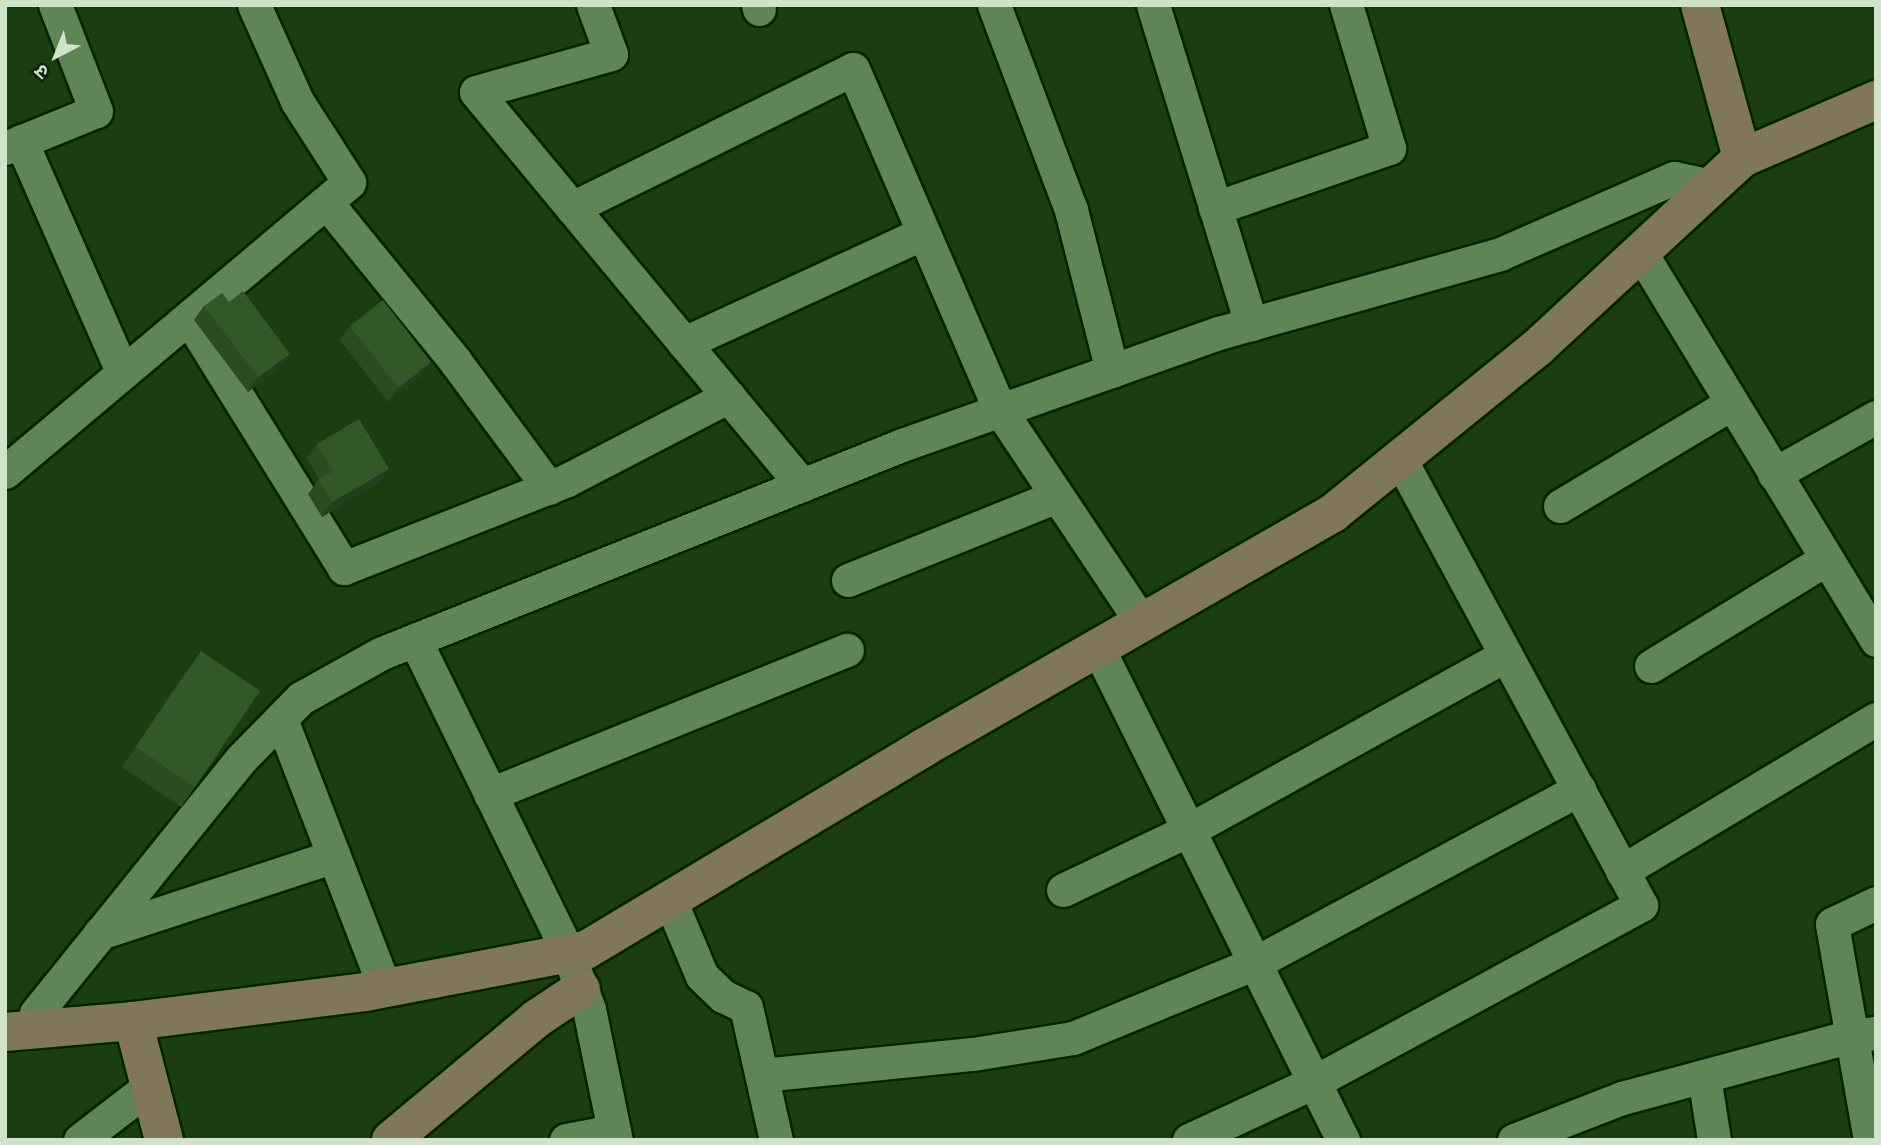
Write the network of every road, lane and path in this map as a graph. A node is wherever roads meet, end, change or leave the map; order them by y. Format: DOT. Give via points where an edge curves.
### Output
graph roads {
  1 [pos="55,5"];
  2 [pos="254,5"];
  3 [pos="593,5"];
  4 [pos="993,5"];
  5 [pos="1153,5"];
  6 [pos="1346,5"];
  7 [pos="1700,5"];
  8 [pos="1876,100"];
  9 [pos="13,144"];
  10 [pos="1742,159"];
  11 [pos="1713,186"];
  12 [pos="326,202"];
  13 [pos="572,208"];
  14 [pos="1216,208"];
  15 [pos="923,233"];
  16 [pos="1640,253"];
  17 [pos="188,318"];
  18 [pos="1251,324"];
  19 [pos="684,342"];
  20 [pos="1112,371"];
  21 [pos="123,373"];
  22 [pos="729,396"];
  23 [pos="1732,403"];
  24 [pos="1000,410"];
  25 [pos="1876,417"];
  26 [pos="1400,459"];
  27 [pos="5,472"];
  28 [pos="1774,474"];
  29 [pos="802,485"];
  30 [pos="549,488"];
  31 [pos="1057,496"];
  32 [pos="1560,506"];
  33 [pos="1826,559"];
  34 [pos="848,580"];
  35 [pos="1866,601"];
  36 [pos="1142,623"];
  37 [pos="415,640"];
  38 [pos="1876,640"];
  39 [pos="1098,648"];
  40 [pos="847,650"];
  41 [pos="1506,655"];
  42 [pos="1651,666"];
  43 [pos="281,719"];
  44 [pos="1876,719"];
  45 [pos="1578,789"];
  46 [pos="490,794"];
  47 [pos="1189,830"];
  48 [pos="334,856"];
  49 [pos="1622,871"];
  50 [pos="1063,890"];
  51 [pos="670,900"];
  52 [pos="1876,903"];
  53 [pos="100,933"];
  54 [pos="568,953"];
  55 [pos="1255,963"];
  56 [pos="385,988"];
  57 [pos="581,989"];
  58 [pos="133,1021"];
  59 [pos="22,1030"];
  60 [pos="1864,1035"];
  61 [pos="762,1074"];
  62 [pos="1704,1076"];
  63 [pos="1314,1082"];
  64 [pos="150,1086"];
  65 [pos="615,1135"];
  66 [pos="80,1140"];
  67 [pos="164,1140"];
  68 [pos="391,1140"];
  69 [pos="566,1140"];
  70 [pos="776,1140"];
  71 [pos="1189,1140"];
  72 [pos="1343,1140"];
  73 [pos="1514,1140"];
  74 [pos="1714,1140"];
  75 [pos="1870,1140"];
  1 -- 9 [label="street" via="96,111"];
  2 -- 12 [label="street" via="297,101 349,182"];
  3 -- 13 [label="street" via="611,54 476,92"];
  4 -- 20 [label="street" via="1071,210"];
  5 -- 14 [label="street"];
  6 -- 14 [label="street" via="1389,148"];
  7 -- 10 [label="street"];
  8 -- 10 [label="street"];
  9 -- 21 [label="street"];
  10 -- 11 [label="street"];
  11 -- 16 [label="street"];
  11 -- 18 [label="street" via="1674,178 1500,254"];
  12 -- 17 [label="street"];
  12 -- 30 [label="street" via="455,361"];
  13 -- 15 [label="street" via="853,69"];
  13 -- 19 [label="street"];
  14 -- 18 [label="street"];
  15 -- 19 [label="street"];
  15 -- 24 [label="street"];
  16 -- 23 [label="street"];
  16 -- 26 [label="street" via="1538,347"];
  17 -- 21 [label="street"];
  17 -- 30 [label="street" via="344,568"];
  18 -- 20 [label="street"];
  19 -- 22 [label="street"];
  20 -- 24 [label="street"];
  21 -- 27 [label="street"];
  22 -- 29 [label="street"];
  22 -- 30 [label="street"];
  23 -- 28 [label="street"];
  23 -- 32 [label="street"];
  24 -- 29 [label="street"];
  24 -- 31 [label="street"];
  25 -- 28 [label="street"];
  26 -- 36 [label="street" via="1333,513"];
  26 -- 41 [label="street"];
  28 -- 33 [label="street"];
  29 -- 37 [label="street"];
  31 -- 34 [label="street"];
  31 -- 36 [label="street"];
  33 -- 35 [label="street"];
  33 -- 42 [label="street"];
  35 -- 38 [label="street"];
  36 -- 39 [label="street"];
  37 -- 43 [label="street" via="301,698"];
  37 -- 46 [label="street"];
  39 -- 47 [label="street"];
  39 -- 51 [label="street"];
  40 -- 46 [label="street"];
  41 -- 45 [label="street"];
  41 -- 47 [label="street"];
  43 -- 48 [label="street"];
  43 -- 53 [label="street" via="241,759"];
  44 -- 49 [label="street"];
  45 -- 49 [label="street"];
  45 -- 55 [label="street"];
  46 -- 54 [label="street"];
  47 -- 50 [label="street"];
  47 -- 55 [label="street"];
  48 -- 53 [label="street"];
  48 -- 56 [label="street"];
  49 -- 63 [label="street" via="1640,905"];
  51 -- 54 [label="street" via="586,950"];
  51 -- 61 [label="street" via="702,976 723,996 746,1007"];
  52 -- 60 [label="street" via="1832,924"];
  53 -- 59 [label="street"];
  54 -- 56 [label="street"];
  54 -- 57 [label="street"];
  55 -- 61 [label="street" via="1073,1038 973,1054"];
  55 -- 63 [label="street"];
  56 -- 58 [label="street"];
  57 -- 65 [label="street"];
  57 -- 68 [label="street" via="536,1019"];
  58 -- 59 [label="street"];
  58 -- 64 [label="street"];
  60 -- 62 [label="street"];
  60 -- 75 [label="street"];
  61 -- 70 [label="street"];
  62 -- 73 [label="street" via="1622,1098"];
  62 -- 74 [label="street"];
  63 -- 71 [label="street"];
  63 -- 72 [label="street"];
  64 -- 66 [label="street"];
  64 -- 67 [label="street"];
  65 -- 69 [label="street"];
}
